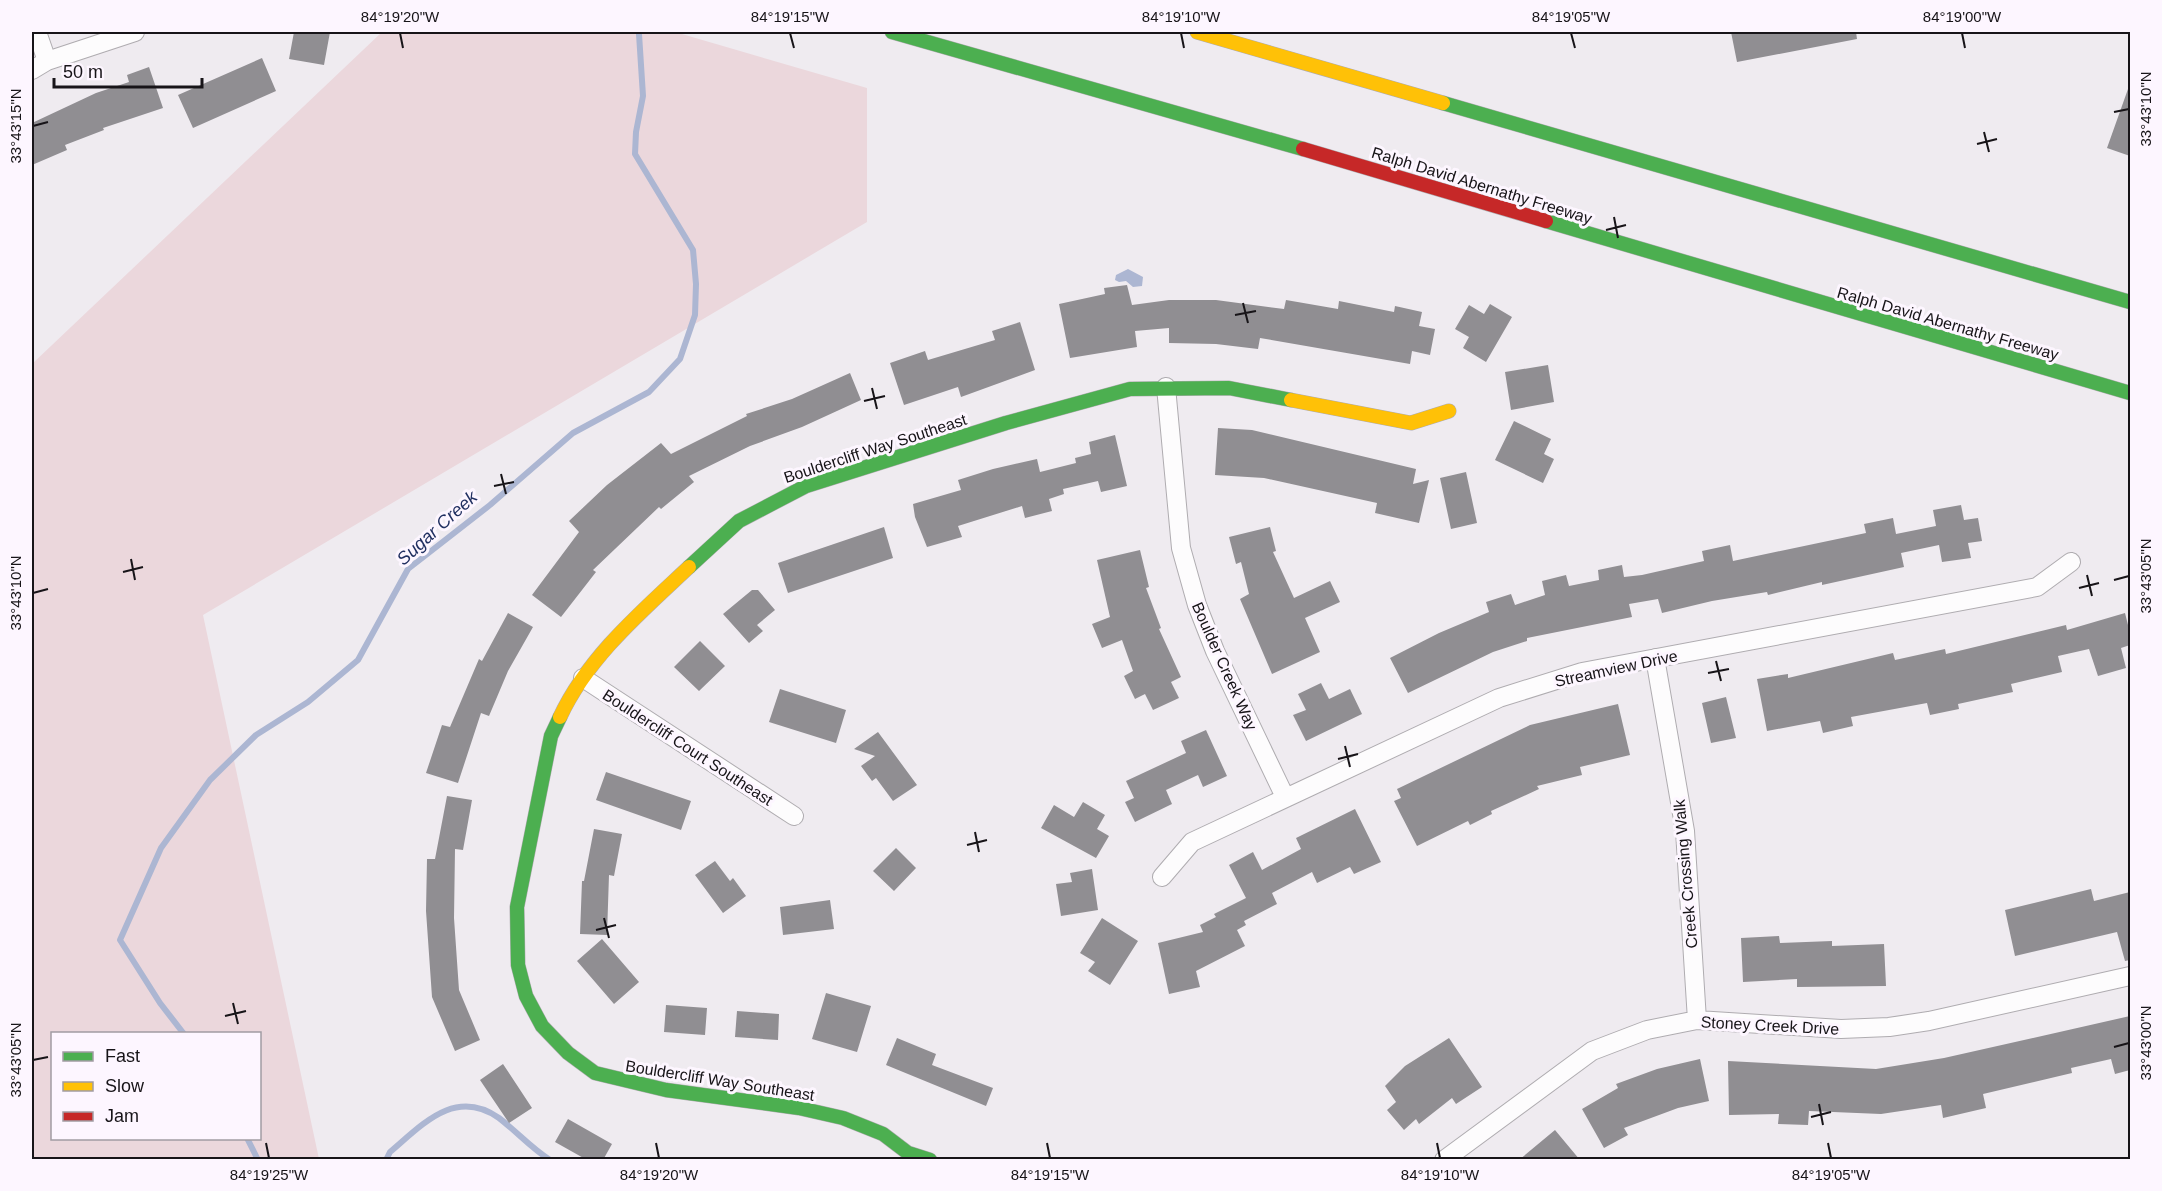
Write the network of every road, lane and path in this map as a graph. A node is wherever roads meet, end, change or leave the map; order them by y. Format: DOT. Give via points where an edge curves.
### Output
graph roads {
  1 [pos="37,32"];
  2 [pos="135,32"];
  3 [pos="892,32"];
  4 [pos="1197,32"];
  5 [pos="39,65"];
  6 [pos="2130,302"];
  7 [pos="1166,387"];
  8 [pos="2130,393"];
  9 [pos="1449,411"];
  10 [pos="2071,562"];
  11 [pos="1655,658"];
  12 [pos="582,678"];
  13 [pos="1285,797"];
  14 [pos="794,816"];
  15 [pos="1162,877"];
  16 [pos="2130,976"];
  17 [pos="1697,1020"];
  18 [pos="907,1156"];
  19 [pos="930,1160"];
  20 [pos="1444,1160"];
  1 -- 5 [label="street"];
  2 -- 5 [label="street"];
  3 -- 8 [label="main road, Ralph David Abernathy Freeway"];
  4 -- 6 [label="main road"];
  7 -- 9 [label="main road, Bouldercliff Way Southeast" via="1229,388 1411,423"];
  7 -- 12 [label="main road, Bouldercliff Way Southeast" via="1130,389 1006,423 806,486 768,504 709,546 625,626"];
  7 -- 13 [label="street, Boulder Creek Way" via="1184,560 1215,651"];
  10 -- 11 [label="street, Streamview Drive" via="2037,587"];
  11 -- 13 [label="street, Streamview Drive" via="1582,672 1498,698"];
  11 -- 17 [label="street, Creek Crossing Walk" via="1684,831"];
  12 -- 14 [label="street, Bouldercliff Court Southeast"];
  12 -- 18 [label="main road, Bouldercliff Way Southeast" via="551,736 517,907 518,965 526,996 542,1026 568,1053 595,1072 666,1090 799,1108 843,1119 883,1134"];
  13 -- 15 [label="street, Streamview Drive" via="1192,842"];
  16 -- 17 [label="street, Stoney Creek Drive" via="1889,1027 1841,1029"];
  17 -- 20 [label="street, Stoney Creek Drive" via="1647,1030 1592,1051"];
  18 -- 19 [label="main road, Bouldercliff Way Southeast"];
}
